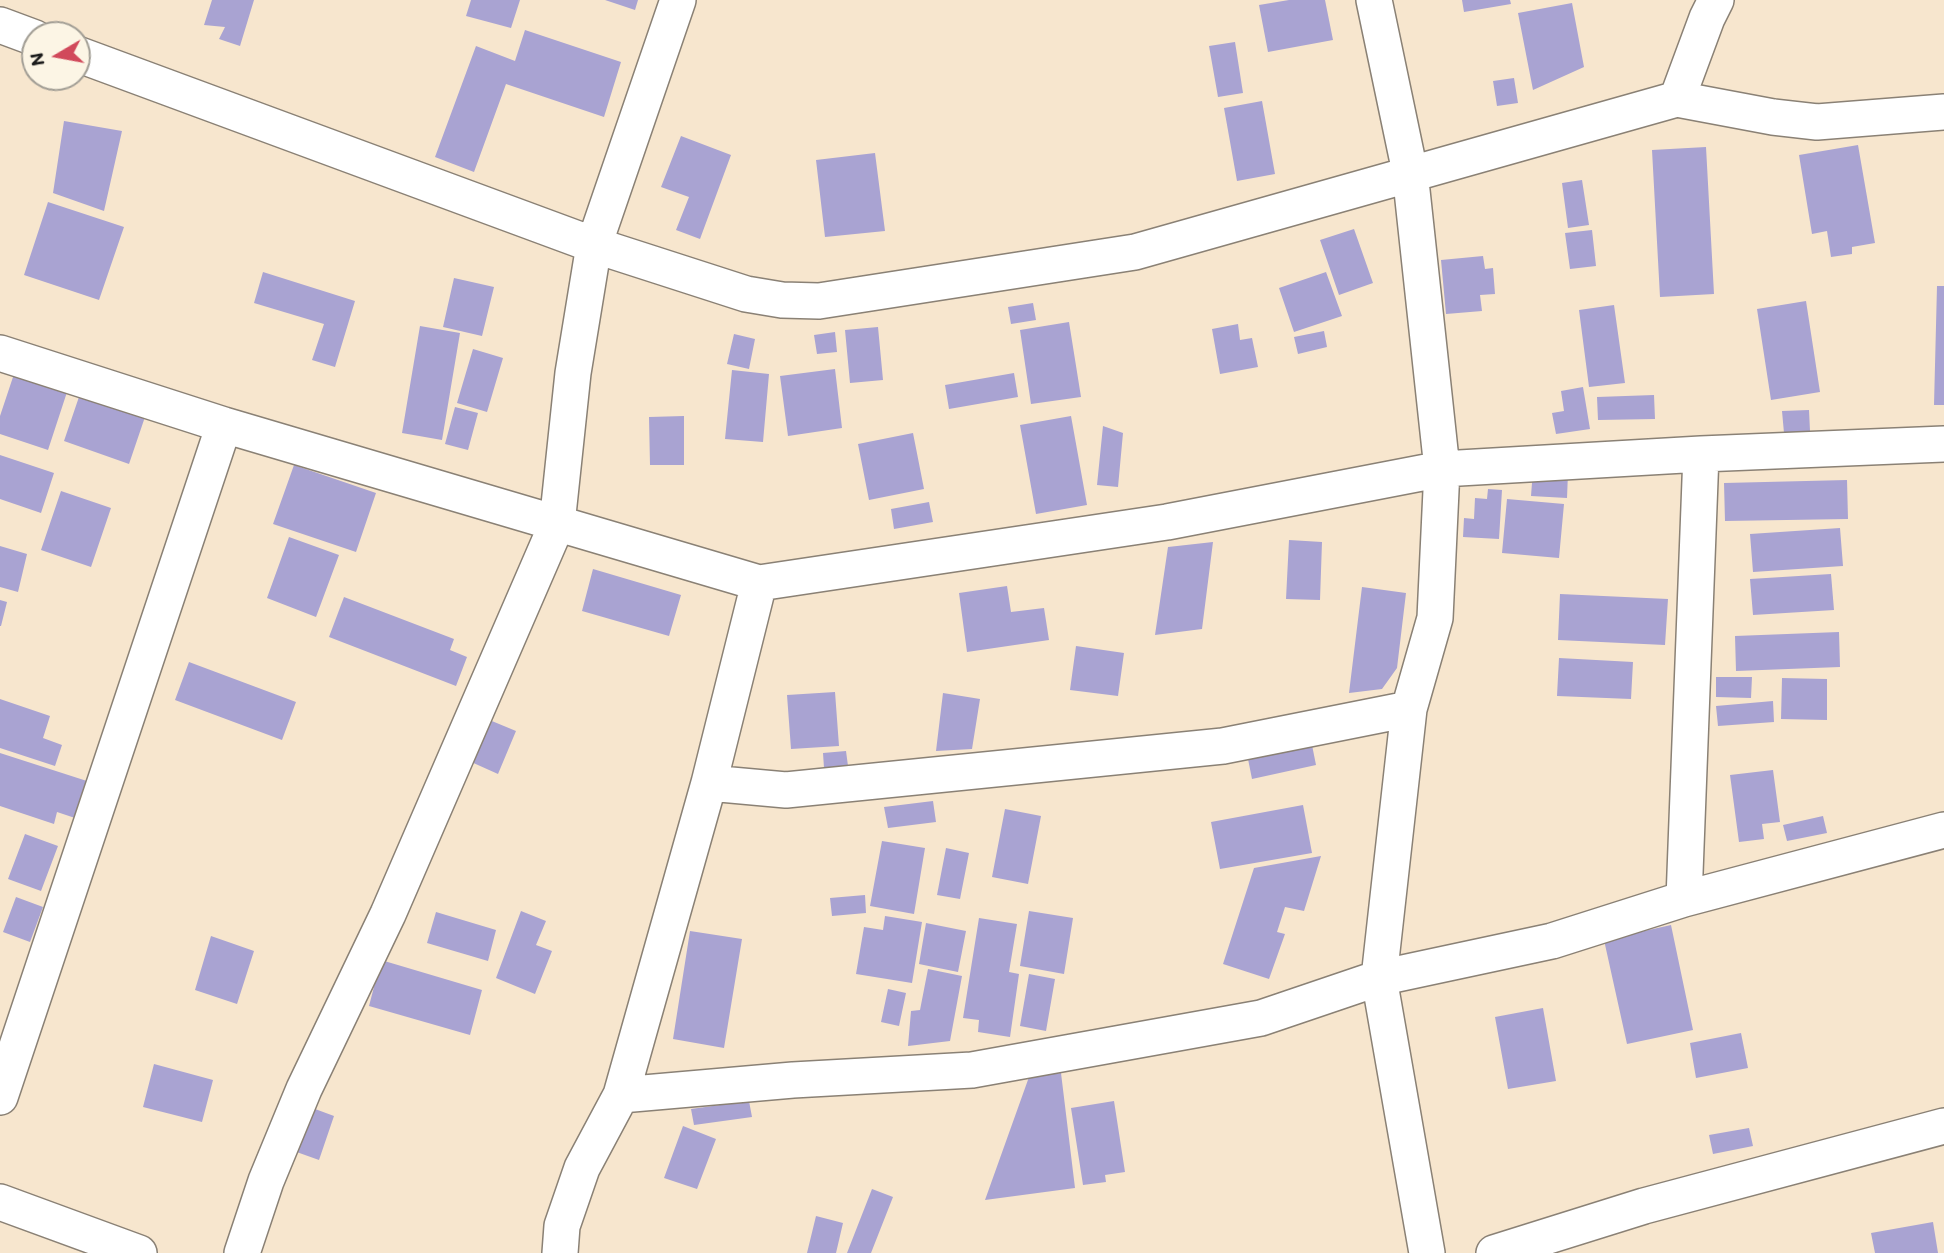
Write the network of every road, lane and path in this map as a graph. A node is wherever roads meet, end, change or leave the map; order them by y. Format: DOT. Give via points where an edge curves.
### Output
graph roads {
  1 [pos="678,0"];
  2 [pos="1374,0"];
  3 [pos="1716,0"];
  4 [pos="0,25"];
  5 [pos="21,33"];
  6 [pos="91,59"];
  7 [pos="1677,99"];
  8 [pos="1944,112"];
  9 [pos="1410,172"];
  10 [pos="594,245"];
  11 [pos="0,353"];
  12 [pos="224,425"];
  13 [pos="1944,444"];
  14 [pos="1701,454"];
  15 [pos="1442,469"];
  16 [pos="557,524"];
  17 [pos="759,583"];
  18 [pos="1409,709"];
  19 [pos="709,783"];
  20 [pos="1944,831"];
  21 [pos="1684,899"];
  22 [pos="1379,978"];
  23 [pos="621,1095"];
  24 [pos="0,1097"];
  25 [pos="1944,1126"];
  26 [pos="0,1202"];
  27 [pos="139,1253"];
  28 [pos="242,1253"];
  29 [pos="560,1253"];
  30 [pos="1427,1253"];
  31 [pos="1494,1253"];
  1 -- 10 [label="street"];
  2 -- 9 [label="street"];
  3 -- 7 [label="street"];
  4 -- 5 [label="street"];
  6 -- 10 [label="street"];
  7 -- 8 [label="street" via="1817,122"];
  7 -- 9 [label="street"];
  9 -- 10 [label="street" via="1135,252 819,301 746,295"];
  9 -- 15 [label="street"];
  10 -- 16 [label="street" via="573,373"];
  11 -- 12 [label="street"];
  12 -- 16 [label="street"];
  12 -- 24 [label="street"];
  13 -- 14 [label="street"];
  14 -- 15 [label="street"];
  14 -- 21 [label="street"];
  15 -- 17 [label="street" via="1167,522"];
  15 -- 18 [label="street" via="1435,618"];
  16 -- 17 [label="street"];
  16 -- 28 [label="street" via="388,914 304,1089"];
  17 -- 19 [label="street"];
  18 -- 19 [label="street" via="1223,746 786,790"];
  18 -- 22 [label="street"];
  19 -- 23 [label="street"];
  20 -- 21 [label="street"];
  21 -- 22 [label="street" via="1552,940"];
  22 -- 23 [label="street" via="1261,1018 972,1070"];
  22 -- 30 [label="street"];
  23 -- 29 [label="street" via="582,1168 562,1226"];
  25 -- 31 [label="street" via="1644,1206"];
  26 -- 27 [label="street"];
}
